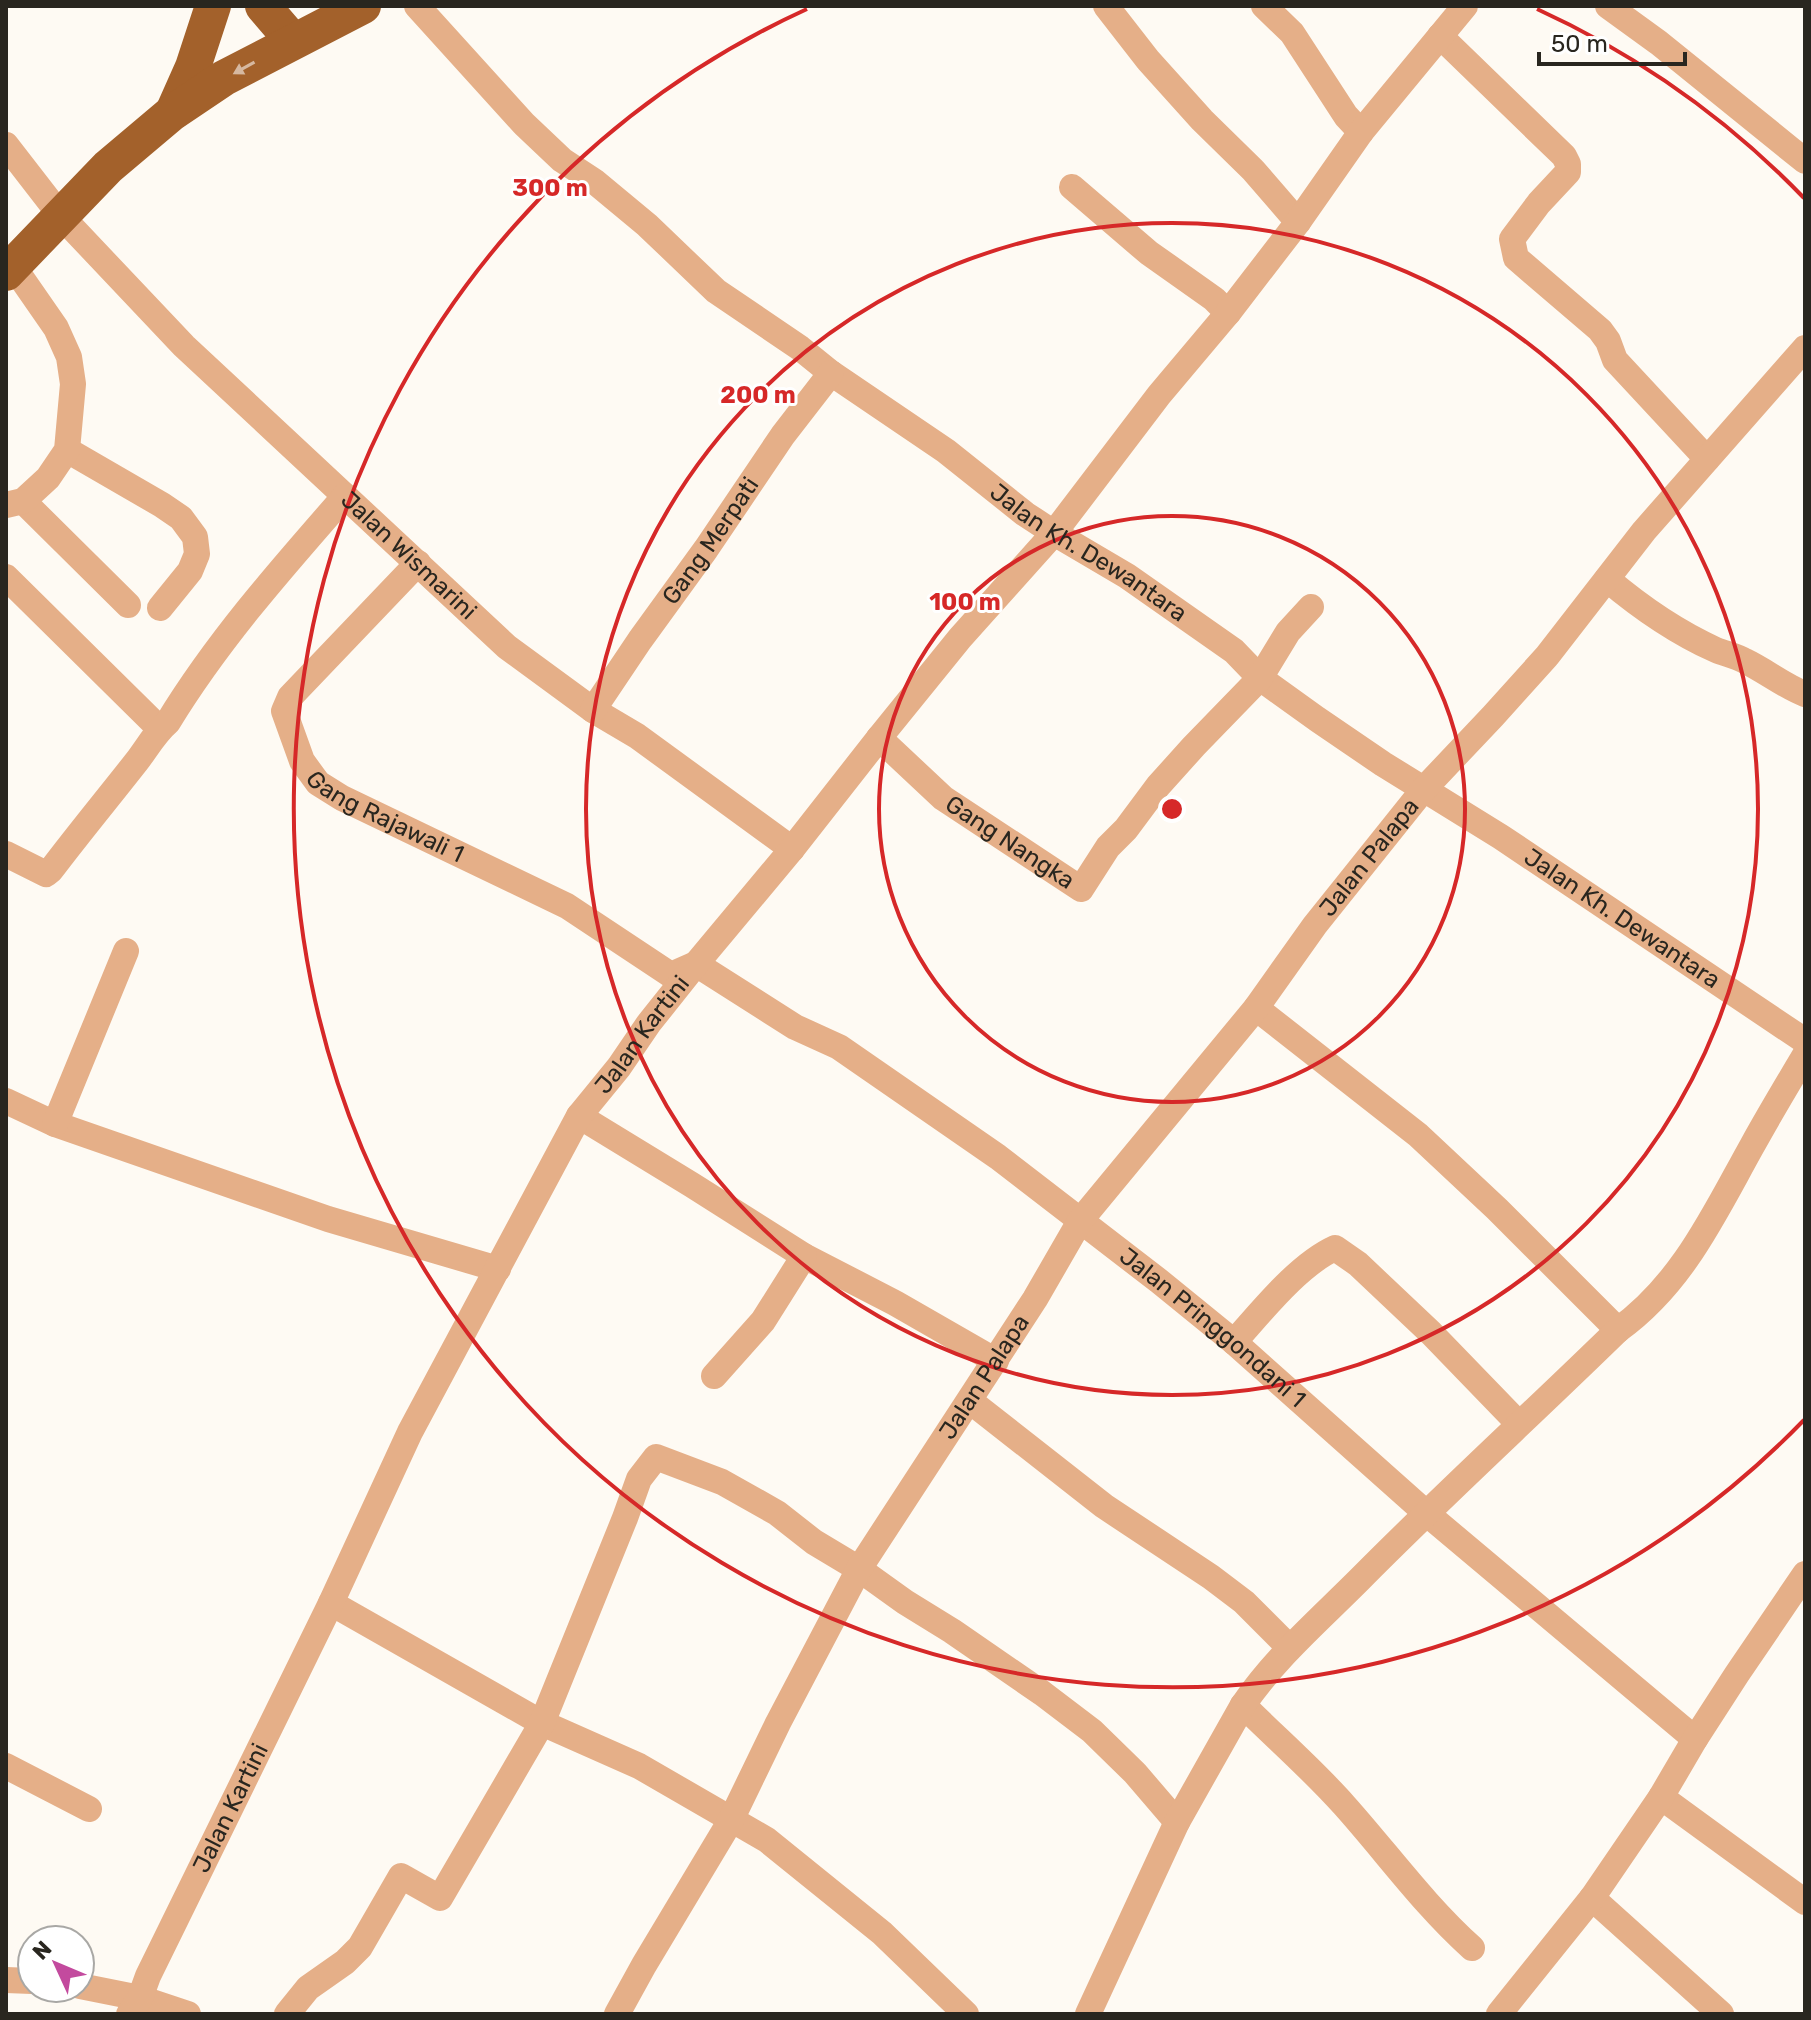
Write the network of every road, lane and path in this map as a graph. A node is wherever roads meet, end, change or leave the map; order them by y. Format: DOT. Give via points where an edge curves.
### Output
graph roads {
  1 [pos="213,6"];
  2 [pos="263,6"];
  3 [pos="363,6"];
  4 [pos="417,6"];
  5 [pos="1106,6"];
  6 [pos="1264,6"];
  7 [pos="1465,6"];
  8 [pos="1608,6"];
  9 [pos="1440,36"];
  10 [pos="293,41"];
  11 [pos="172,113"];
  12 [pos="1361,132"];
  13 [pos="6,145"];
  14 [pos="1805,161"];
  15 [pos="1072,187"];
  16 [pos="61,216"];
  17 [pos="1298,222"];
  18 [pos="9,270"];
  19 [pos="1228,313"];
  20 [pos="1805,348"];
  21 [pos="831,373"];
  22 [pos="67,450"];
  23 [pos="1707,459"];
  24 [pos="345,496"];
  25 [pos="14,503"];
  26 [pos="1054,533"];
  27 [pos="418,563"];
  28 [pos="6,577"];
  29 [pos="1607,579"];
  30 [pos="128,605"];
  31 [pos="1311,607"];
  32 [pos="160,608"];
  33 [pos="1260,678"];
  34 [pos="1805,694"];
  35 [pos="593,710"];
  36 [pos="160,729"];
  37 [pos="879,738"];
  38 [pos="1423,790"];
  39 [pos="792,849"];
  40 [pos="6,854"];
  41 [pos="126,951"];
  42 [pos="696,964"];
  43 [pos="1256,1008"];
  44 [pos="1805,1041"];
  45 [pos="1805,1055"];
  46 [pos="6,1101"];
  47 [pos="579,1116"];
  48 [pos="55,1124"];
  49 [pos="1080,1221"];
  50 [pos="804,1256"];
  51 [pos="498,1269"];
  52 [pos="1618,1330"];
  53 [pos="1234,1342"];
  54 [pos="996,1361"];
  55 [pos="714,1376"];
  56 [pos="970,1401"];
  57 [pos="1519,1424"];
  58 [pos="1426,1513"];
  59 [pos="859,1569"];
  60 [pos="1805,1574"];
  61 [pos="331,1603"];
  62 [pos="1289,1647"];
  63 [pos="1243,1705"];
  64 [pos="542,1723"];
  65 [pos="1695,1739"];
  66 [pos="6,1766"];
  67 [pos="1661,1797"];
  68 [pos="89,1809"];
  69 [pos="731,1820"];
  70 [pos="1177,1822"];
  71 [pos="1592,1898"];
  72 [pos="1805,1902"];
  73 [pos="1472,1948"];
  74 [pos="96,1992"];
  75 [pos="135,2006"];
  76 [pos="188,2014"];
  77 [pos="287,2014"];
  78 [pos="617,2014"];
  79 [pos="966,2014"];
  80 [pos="1088,2014"];
  81 [pos="1499,2014"];
  82 [pos="1721,2014"];
  1 -- 11 [label="highway"];
  2 -- 10 [label="highway"];
  3 -- 10 [label="highway"];
  4 -- 21 [label="street, Jalan Kh. Dewantara" via="562,160 647,225 716,291"];
  5 -- 17 [label="street" via="1148,60"];
  6 -- 12 [label="street" via="1292,33"];
  7 -- 9 [label="street, Jalan Kartini"];
  8 -- 14 [label="street"];
  9 -- 12 [label="street, Jalan Kartini"];
  9 -- 23 [label="street" via="1568,164 1568,172 1512,239 1516,258 1600,330 1615,360"];
  10 -- 11 [label="highway, one-way"];
  11 -- 16 [label="highway"];
  12 -- 17 [label="street, Jalan Kartini"];
  13 -- 16 [label="street, Jalan Wismarini"];
  15 -- 19 [label="street"];
  16 -- 18 [label="highway"];
  16 -- 24 [label="street, Jalan Wismarini" via="184,346"];
  17 -- 19 [label="street, Jalan Kartini"];
  18 -- 22 [label="street" via="56,328 69,357 73,384"];
  19 -- 26 [label="street, Jalan Kartini"];
  20 -- 23 [label="street, Jalan Palapa"];
  21 -- 26 [label="street, Jalan Kh. Dewantara"];
  21 -- 35 [label="street, Gang Merpati"];
  22 -- 25 [label="street" via="48,478"];
  22 -- 32 [label="street" via="162,505 195,537 197,554 190,571"];
  23 -- 29 [label="street, Jalan Palapa"];
  24 -- 27 [label="street, Jalan Wismarini"];
  24 -- 36 [label="street" via="242,617"];
  25 -- 30 [label="street"];
  26 -- 33 [label="street, Jalan Kh. Dewantara" via="1127,576 1234,651"];
  26 -- 37 [label="street, Jalan Kartini"];
  27 -- 35 [label="street, Jalan Wismarini" via="507,647"];
  27 -- 42 [label="street, Gang Rajawali 1" via="290,697 284,711 302,761 318,783 342,798 567,906 671,975"];
  28 -- 36 [label="street"];
  29 -- 34 [label="street" via="1639,606 1695,639"];
  29 -- 38 [label="street, Jalan Palapa" via="1547,656"];
  31 -- 33 [label="street" via="1288,632"];
  33 -- 37 [label="street, Gang Nangka" via="1158,786 1081,889 943,798"];
  33 -- 38 [label="street, Jalan Kh. Dewantara"];
  35 -- 39 [label="street, Jalan Wismarini"];
  36 -- 40 [label="street" via="51,870 46,874"];
  37 -- 39 [label="street, Jalan Kartini"];
  38 -- 43 [label="street, Jalan Palapa"];
  38 -- 44 [label="street, Jalan Kh. Dewantara"];
  39 -- 42 [label="street, Jalan Kartini"];
  41 -- 48 [label="street"];
  42 -- 47 [label="street, Jalan Kartini"];
  42 -- 49 [label="street, Jalan Pringgondani 1" via="795,1027 839,1047"];
  43 -- 49 [label="street, Jalan Palapa"];
  43 -- 52 [label="street" via="1418,1135"];
  45 -- 52 [label="street" via="1694,1250 1637,1316"];
  46 -- 48 [label="street"];
  47 -- 50 [label="street"];
  47 -- 51 [label="street, Jalan Kartini"];
  48 -- 51 [label="street" via="328,1219"];
  49 -- 53 [label="street, Jalan Pringgondani 1"];
  49 -- 54 [label="street, Jalan Palapa"];
  50 -- 54 [label="street"];
  50 -- 55 [label="street" via="763,1321"];
  51 -- 61 [label="street, Jalan Kartini" via="410,1432"];
  52 -- 57 [label="street"];
  53 -- 57 [label="street" via="1301,1271 1335,1248 1379,1284"];
  53 -- 58 [label="street, Jalan Pringgondani 1"];
  54 -- 56 [label="street, Jalan Palapa"];
  56 -- 59 [label="street, Jalan Palapa"];
  56 -- 62 [label="street" via="1104,1506 1244,1602"];
  57 -- 58 [label="street"];
  58 -- 62 [label="street"];
  58 -- 65 [label="street, Jalan Pringgondani 1"];
  59 -- 64 [label="street" via="722,1482 656,1457 639,1479"];
  59 -- 69 [label="street, Jalan Palapa"];
  59 -- 70 [label="street" via="1092,1731"];
  60 -- 65 [label="street"];
  61 -- 64 [label="street"];
  61 -- 75 [label="street, Jalan Kartini"];
  62 -- 63 [label="street"];
  63 -- 70 [label="street"];
  63 -- 73 [label="street" via="1343,1804"];
  64 -- 69 [label="street" via="639,1766"];
  64 -- 77 [label="street" via="440,1898 401,1876 360,1947 308,1988"];
  65 -- 67 [label="street"];
  66 -- 68 [label="street"];
  67 -- 71 [label="street"];
  67 -- 72 [label="street"];
  69 -- 78 [label="street, Jalan Palapa"];
  69 -- 79 [label="street" via="767,1840 882,1933"];
  70 -- 80 [label="street"];
  71 -- 81 [label="street"];
  71 -- 82 [label="street"];
  74 -- 75 [label="street"];
  75 -- 76 [label="street"];
}
